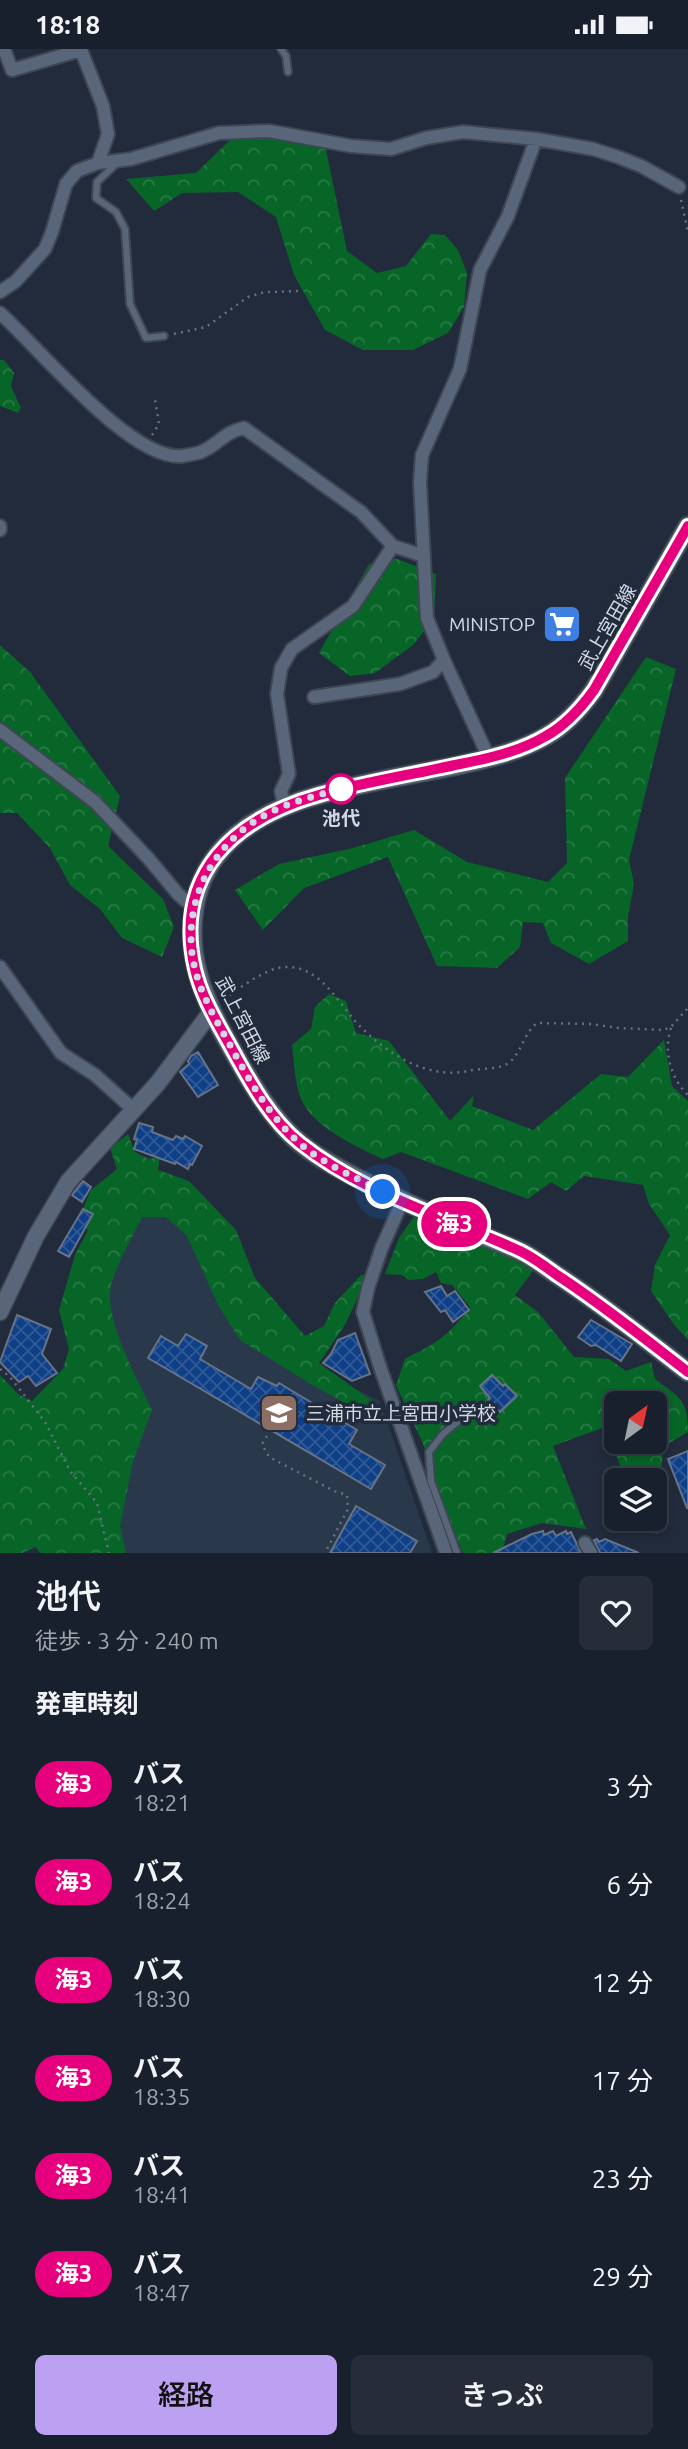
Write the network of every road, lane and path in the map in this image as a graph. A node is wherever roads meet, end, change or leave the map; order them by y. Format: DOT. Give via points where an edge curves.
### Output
graph roads {
  1 [pos="4,49"];
  2 [pos="281,49"];
  3 [pos="85,50"];
  4 [pos="288,72"];
  5 [pos="536,139"];
  6 [pos="119,160"];
  7 [pos="98,163"];
  8 [pos="683,185"];
  9 [pos="688,232"];
  10 [pos="298,291"];
  11 [pos="0,292"];
  12 [pos="0,313"];
  13 [pos="164,336"];
  14 [pos="155,399"];
  15 [pos="145,446"];
  16 [pos="688,526"];
  17 [pos="393,546"];
  18 [pos="424,556"];
  19 [pos="444,660"];
  20 [pos="314,697"];
  21 [pos="0,730"];
  22 [pos="489,758"];
  23 [pos="284,806"];
  24 [pos="194,904"];
  25 [pos="0,967"];
  26 [pos="688,1008"];
  27 [pos="211,1012"];
  28 [pos="671,1027"];
  29 [pos="688,1095"];
  30 [pos="134,1110"];
  31 [pos="402,1202"];
  32 [pos="0,1312"];
  33 [pos="0,1369"];
  34 [pos="688,1372"];
  35 [pos="466,1415"];
  36 [pos="267,1436"];
  37 [pos="109,1553"];
  38 [pos="325,1553"];
  39 [pos="446,1553"];
  40 [pos="457,1553"];
  1 -- 3 [label="street" via="12,70"];
  2 -- 4 [label="lane"];
  3 -- 7 [label="street" via="108,134"];
  5 -- 6 [label="street" via="463,132 391,149 269,131 219,133"];
  5 -- 8 [label="street" via="593,149"];
  5 -- 18 [label="street" via="508,216 480,270 460,369 422,456 419,482"];
  6 -- 7 [label="street"];
  6 -- 13 [label="lane" via="97,182 96,198 116,212 125,229 130,304 146,338"];
  7 -- 11 [label="street" via="76,171 66,184 44,249"];
  8 -- 9 [label="path"];
  10 -- 13 [label="path" via="248,297 206,327"];
  12 -- 15 [label="street" via="98,410"];
  14 -- 15 [label="path" via="159,424"];
  15 -- 17 [label="street" via="179,456 202,452 231,430 244,428 361,512"];
  16 -- 22 [label="main road, 武上宮田線" via="584,704 546,736"];
  17 -- 18 [label="street"];
  17 -- 23 [label="street" via="353,606 292,649 281,668 277,694 289,774 281,791"];
  18 -- 19 [label="street" via="427,618"];
  19 -- 20 [label="street" via="433,672 400,684"];
  19 -- 22 [label="street"];
  21 -- 24 [label="street" via="95,802 178,894"];
  22 -- 23 [label="main road, 武上宮田線" via="344,788"];
  23 -- 24 [label="main road, 武上宮田線" via="231,838 204,876"];
  24 -- 27 [label="main road, 武上宮田線" via="192,954"];
  25 -- 30 [label="street" via="61,1053"];
  26 -- 28 [label="path"];
  27 -- 28 [label="path" via="259,977 285,967 297,969 324,983 358,1024 389,1050 416,1066 460,1073 509,1062 537,1023"];
  27 -- 30 [label="street"];
  27 -- 31 [label="main road, 武上宮田線" via="258,1093 286,1130 324,1161"];
  28 -- 29 [label="path" via="673,1075"];
  30 -- 32 [label="street" via="68,1182"];
  31 -- 34 [label="main road, 武上宮田線" via="523,1253"];
  31 -- 39 [label="street" via="382,1247 363,1312"];
  33 -- 37 [label="path" via="45,1422 71,1471 97,1503"];
  35 -- 40 [label="lane" via="429,1452 431,1481"];
  36 -- 38 [label="path" via="262,1444 269,1457 347,1495 348,1509"];
}
